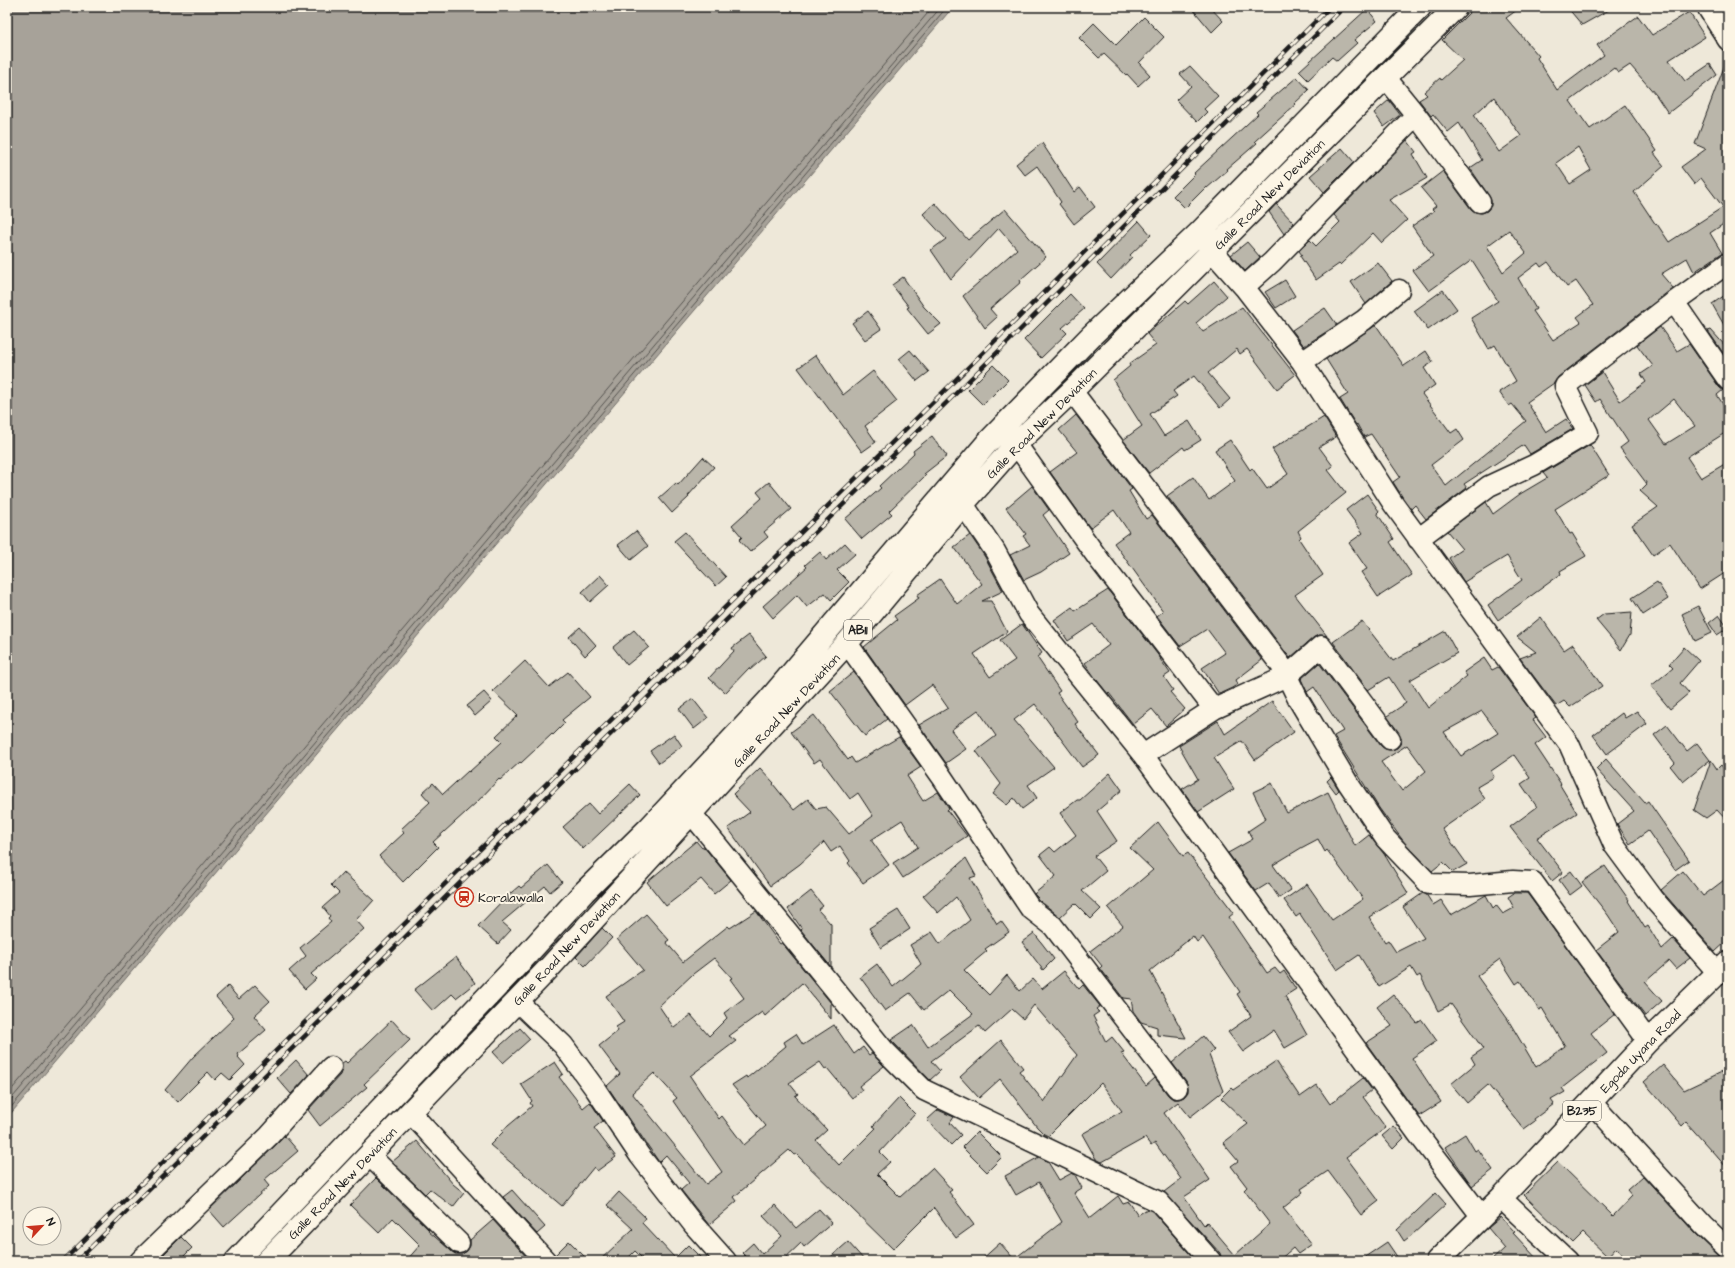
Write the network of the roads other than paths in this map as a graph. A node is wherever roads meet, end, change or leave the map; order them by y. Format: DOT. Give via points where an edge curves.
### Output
graph roads {
  1 [pos="1420,7"];
  2 [pos="1456,7"];
  3 [pos="1707,7"];
  4 [pos="1728,40"];
  5 [pos="1386,78"];
  6 [pos="1416,116"];
  7 [pos="1480,202"];
  8 [pos="1200,232"];
  9 [pos="1212,251"];
  10 [pos="1728,264"];
  11 [pos="1244,287"];
  12 [pos="1399,290"];
  13 [pos="1674,302"];
  14 [pos="1302,362"];
  15 [pos="1728,380"];
  16 [pos="1072,391"];
  17 [pos="1016,444"];
  18 [pos="963,504"];
  19 [pos="1418,539"];
  20 [pos="847,643"];
  21 [pos="1287,676"];
  22 [pos="1214,709"];
  23 [pos="1390,739"];
  24 [pos="1143,755"];
  25 [pos="691,813"];
  26 [pos="1723,968"];
  27 [pos="517,1002"];
  28 [pos="1648,1041"];
  29 [pos="331,1067"];
  30 [pos="1177,1088"];
  31 [pos="1591,1102"];
  32 [pos="410,1112"];
  33 [pos="369,1155"];
  34 [pos="1501,1198"];
  35 [pos="1482,1217"];
  36 [pos="459,1243"];
  37 [pos="1728,1249"];
  38 [pos="140,1261"];
  39 [pos="236,1261"];
  40 [pos="267,1261"];
  41 [pos="546,1261"];
  42 [pos="726,1261"];
  43 [pos="1211,1261"];
  44 [pos="1437,1261"];
  45 [pos="1568,1261"];
  1 -- 8 [label="main road, Galle Road New Deviation / AB11"];
  2 -- 5 [label="main road, Galle Road New Deviation / AB11"];
  3 -- 4 [label="street"];
  5 -- 6 [label="street"];
  5 -- 9 [label="main road, Galle Road New Deviation / AB11"];
  6 -- 7 [label="street"];
  6 -- 11 [label="street" via="1272,262"];
  8 -- 9 [label="street"];
  8 -- 39 [label="main road, Galle Road New Deviation / AB11" via="1090,336 987,443 768,701"];
  9 -- 11 [label="street"];
  9 -- 16 [label="main road, Galle Road New Deviation / AB11"];
  10 -- 13 [label="street"];
  11 -- 14 [label="street"];
  12 -- 14 [label="street" via="1364,320"];
  13 -- 15 [label="street"];
  13 -- 19 [label="street" via="1565,386 1588,433 1534,465 1489,486"];
  14 -- 19 [label="street"];
  16 -- 17 [label="main road, Galle Road New Deviation / AB11"];
  16 -- 21 [label="street"];
  17 -- 18 [label="main road, Galle Road New Deviation / AB11"];
  17 -- 22 [label="street" via="1100,561"];
  18 -- 20 [label="main road, Galle Road New Deviation / AB11"];
  18 -- 24 [label="street" via="995,551 1029,614"];
  19 -- 26 [label="street" via="1569,744 1614,845 1656,902"];
  20 -- 25 [label="main road, Galle Road New Deviation / AB11"];
  20 -- 30 [label="street" via="1030,908 1053,926"];
  21 -- 22 [label="street"];
  21 -- 23 [label="street" via="1321,646"];
  21 -- 28 [label="street" via="1344,776 1385,838 1429,884 1533,882"];
  22 -- 24 [label="street"];
  24 -- 35 [label="street" via="1418,1134"];
  25 -- 27 [label="main road, Galle Road New Deviation / AB11"];
  25 -- 43 [label="street" via="884,1050 924,1090 1159,1202"];
  26 -- 28 [label="main road, Egoda Uyana Road / B235"];
  27 -- 32 [label="main road, Galle Road New Deviation / AB11"];
  27 -- 42 [label="street" via="563,1045 640,1156 693,1224"];
  28 -- 31 [label="main road, Egoda Uyana Road / B235"];
  29 -- 38 [label="street" via="268,1136"];
  31 -- 34 [label="main road, Egoda Uyana Road / B235"];
  31 -- 37 [label="street"];
  32 -- 33 [label="main road, Galle Road New Deviation / AB11"];
  32 -- 41 [label="street"];
  33 -- 36 [label="street"];
  33 -- 40 [label="main road, Galle Road New Deviation / AB11"];
  34 -- 35 [label="main road, Egoda Uyana Road / B235"];
  34 -- 45 [label="street"];
  35 -- 44 [label="main road, Egoda Uyana Road / B235"];
}
